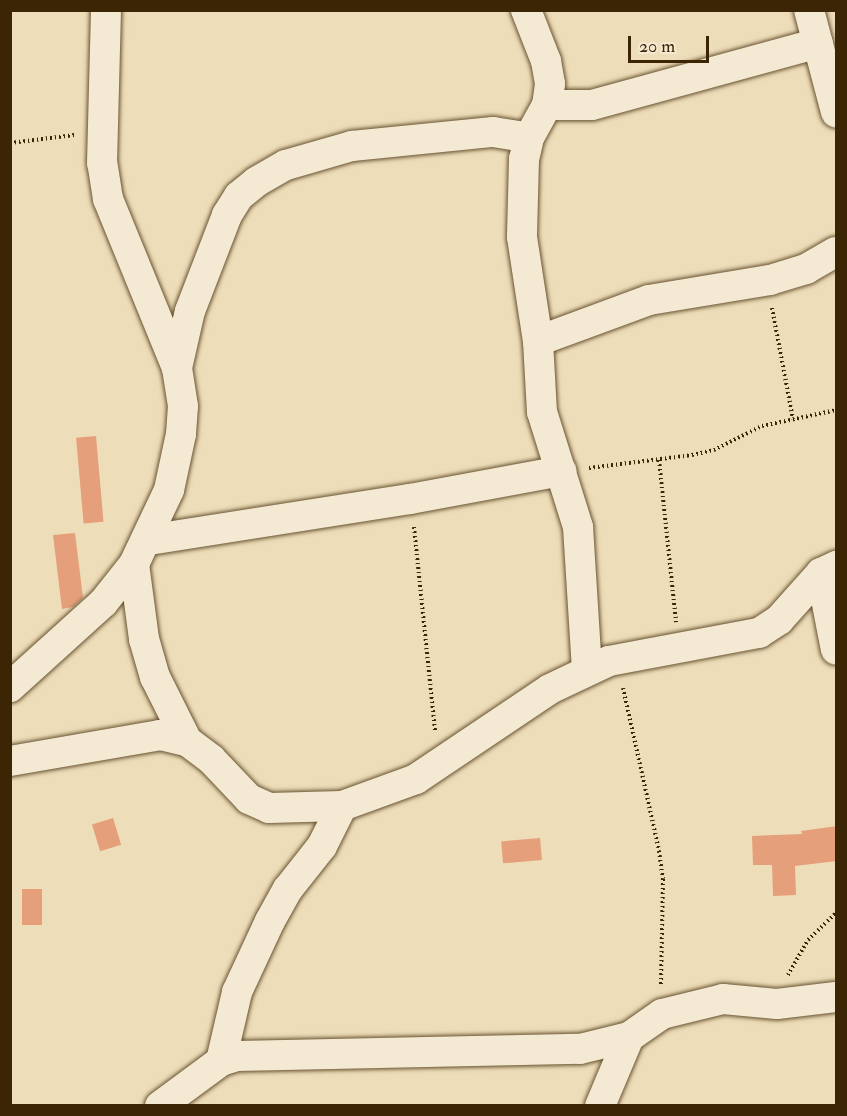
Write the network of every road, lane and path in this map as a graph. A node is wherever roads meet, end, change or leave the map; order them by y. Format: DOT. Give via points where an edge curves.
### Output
graph roads {
  1 [pos="106,10"];
  2 [pos="526,10"];
  3 [pos="809,10"];
  4 [pos="818,43"];
  5 [pos="547,105"];
  6 [pos="837,112"];
  7 [pos="103,132"];
  8 [pos="530,138"];
  9 [pos="10,143"];
  10 [pos="837,252"];
  11 [pos="770,280"];
  12 [pos="538,341"];
  13 [pos="177,368"];
  14 [pos="837,410"];
  15 [pos="793,419"];
  16 [pos="659,460"];
  17 [pos="561,471"];
  18 [pos="411,500"];
  19 [pos="141,552"];
  20 [pos="829,569"];
  21 [pos="678,646"];
  22 [pos="837,650"];
  23 [pos="598,665"];
  24 [pos="10,687"];
  25 [pos="187,741"];
  26 [pos="10,761"];
  27 [pos="440,765"];
  28 [pos="342,806"];
  29 [pos="837,913"];
  30 [pos="837,997"];
  31 [pos="777,1004"];
  32 [pos="662,1014"];
  33 [pos="629,1037"];
  34 [pos="221,1061"];
  35 [pos="160,1106"];
  36 [pos="600,1106"];
  1 -- 7 [label="street"];
  2 -- 5 [label="street" via="546,61 550,84"];
  3 -- 4 [label="street"];
  4 -- 5 [label="street" via="592,105"];
  4 -- 6 [label="street"];
  5 -- 8 [label="street"];
  7 -- 9 [label="path"];
  7 -- 13 [label="street" via="108,199"];
  8 -- 12 [label="street" via="520,211"];
  8 -- 13 [label="street" via="493,132 352,146 286,165 256,182 239,196 227,214 190,310"];
  10 -- 11 [label="street" via="806,269"];
  11 -- 12 [label="street" via="649,300"];
  11 -- 15 [label="path" via="774,330"];
  12 -- 17 [label="street" via="542,411"];
  13 -- 19 [label="street" via="183,406 182,434 169,490"];
  14 -- 15 [label="path"];
  15 -- 16 [label="path" via="744,433 714,450"];
  16 -- 17 [label="path"];
  16 -- 21 [label="path"];
  17 -- 18 [label="street"];
  17 -- 23 [label="street" via="578,527"];
  18 -- 19 [label="street"];
  18 -- 27 [label="path"];
  19 -- 24 [label="street" via="103,603"];
  19 -- 25 [label="street" via="144,639 152,667"];
  20 -- 21 [label="street" via="779,620 759,633"];
  20 -- 22 [label="street"];
  21 -- 23 [label="street"];
  23 -- 27 [label="street" via="515,712"];
  23 -- 32 [label="path" via="626,696 659,851 663,879"];
  25 -- 26 [label="street" via="160,735"];
  25 -- 28 [label="street" via="259,804 295,810"];
  27 -- 28 [label="street" via="382,793"];
  28 -- 34 [label="street" via="322,846 288,888 260,940 237,992"];
  29 -- 31 [label="path" via="808,940"];
  30 -- 31 [label="street"];
  31 -- 32 [label="street" via="723,999"];
  32 -- 33 [label="street"];
  33 -- 34 [label="street" via="580,1049 362,1055 282,1053"];
  33 -- 36 [label="street"];
  34 -- 35 [label="street"];
}
